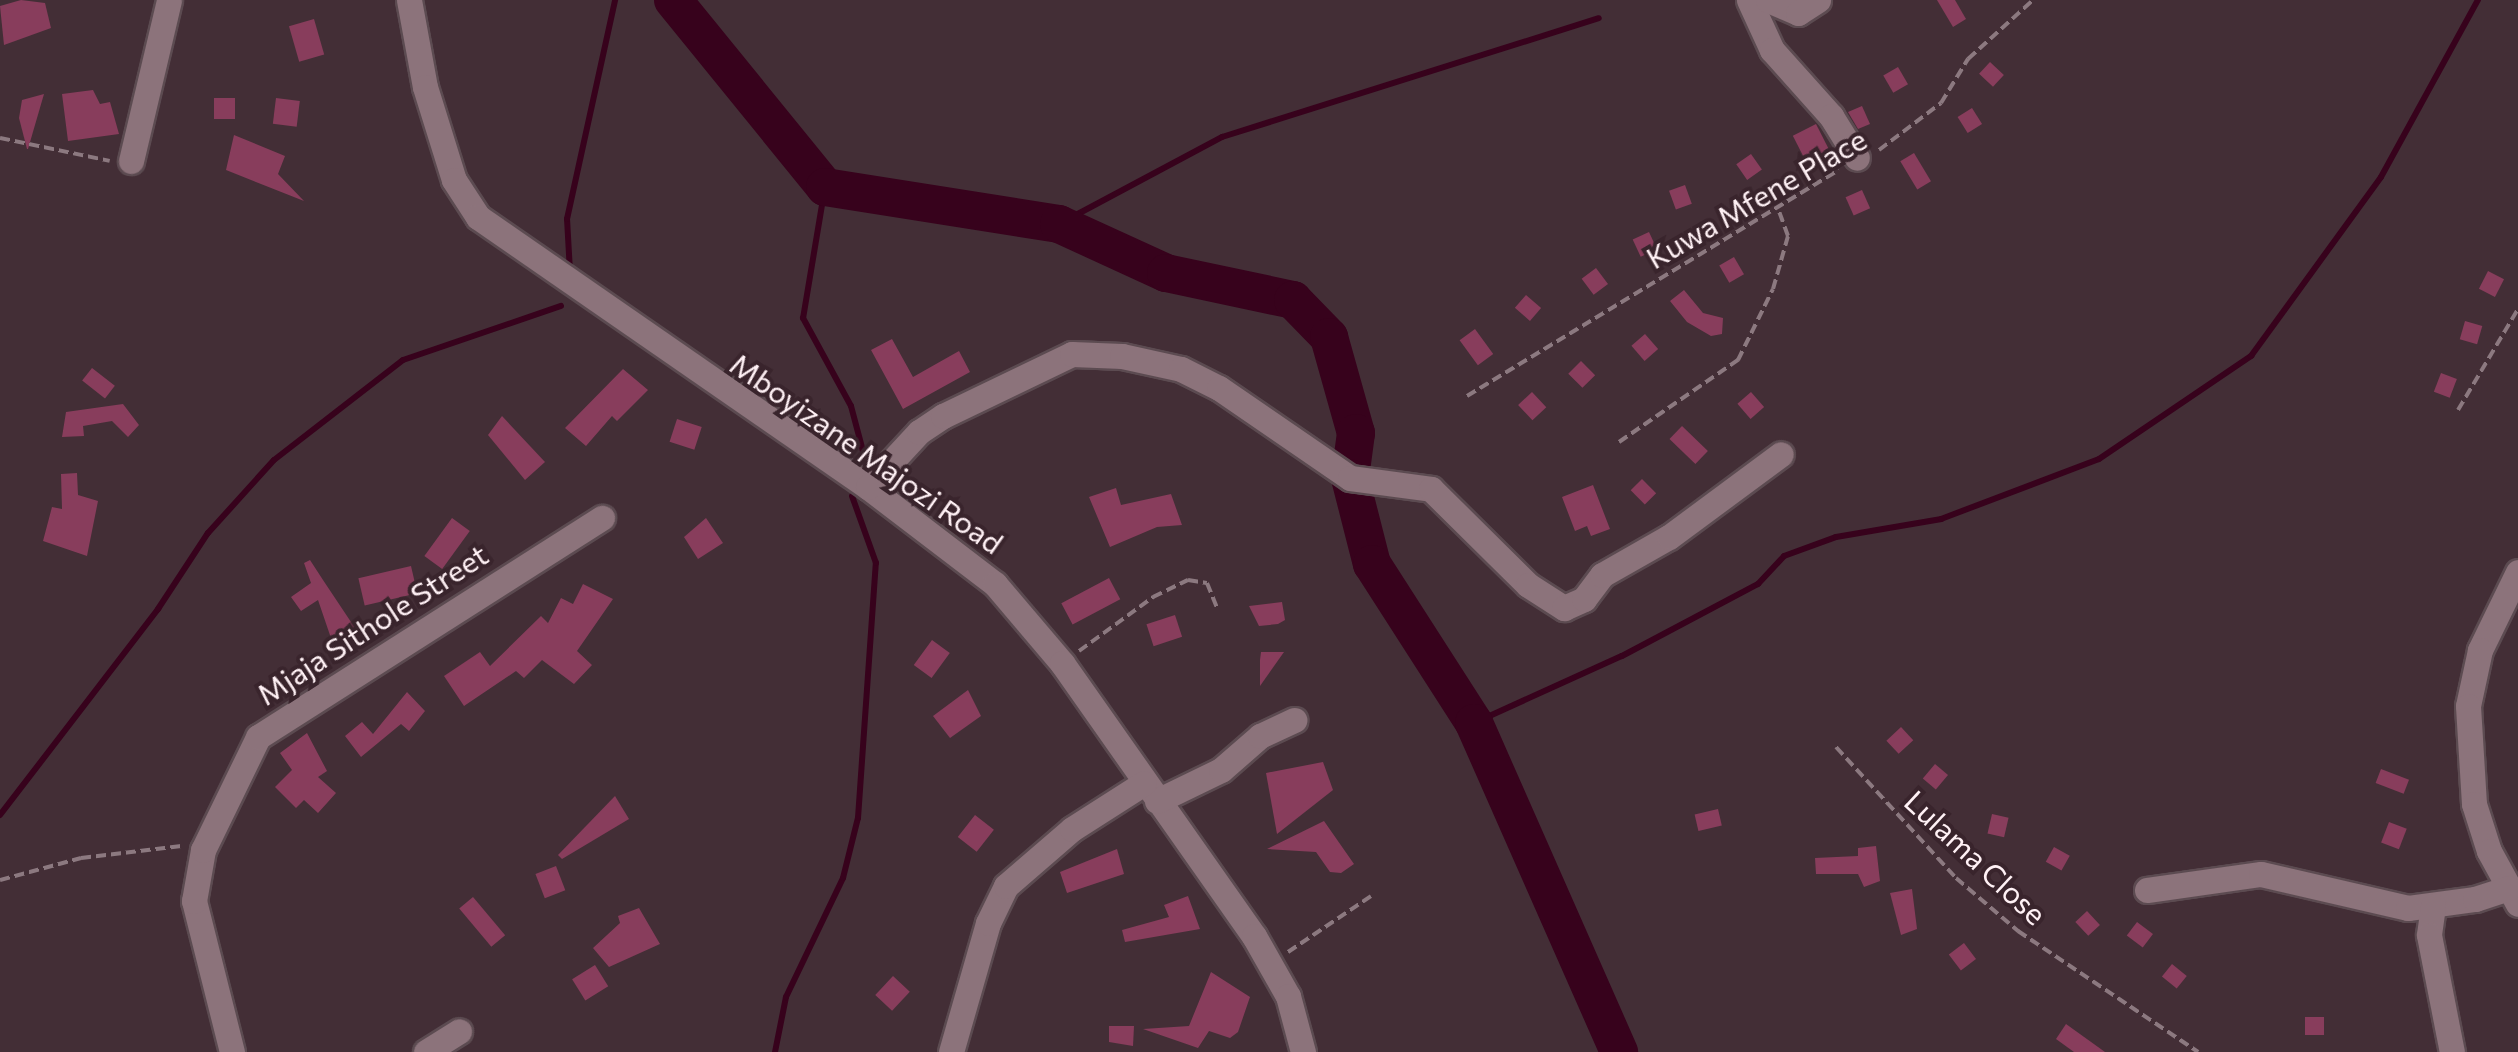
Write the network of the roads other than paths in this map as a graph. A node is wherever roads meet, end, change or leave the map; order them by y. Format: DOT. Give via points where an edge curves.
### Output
graph roads {
  1 [pos="168,0"];
  2 [pos="410,0"];
  3 [pos="1749,0"];
  4 [pos="1768,0"];
  5 [pos="1818,0"];
  6 [pos="1857,158"];
  7 [pos="131,161"];
  8 [pos="1780,454"];
  9 [pos="868,487"];
  10 [pos="602,518"];
  11 [pos="2518,572"];
  12 [pos="1295,720"];
  13 [pos="1150,792"];
  14 [pos="2147,890"];
  15 [pos="2513,896"];
  16 [pos="2433,906"];
  17 [pos="458,1031"];
  18 [pos="232,1052"];
  19 [pos="426,1052"];
  20 [pos="951,1052"];
  21 [pos="1303,1052"];
  22 [pos="2452,1052"];
  1 -- 7 [label="street"];
  2 -- 9 [label="street, Mboyizane Majozi Road" via="425,88 454,180 478,217"];
  3 -- 6 [label="street" via="1772,50 1831,116"];
  4 -- 5 [label="street" via="1798,13"];
  8 -- 9 [label="street" via="1669,538 1602,574 1584,599 1564,608 1528,585 1430,489 1350,478 1219,388 1182,370 1122,356 1072,354 943,416 918,432"];
  9 -- 13 [label="street, Mboyizane Majozi Road" via="995,584 1062,662"];
  10 -- 18 [label="street, Mjaja Sithole Street" via="258,736 203,850 194,902"];
  11 -- 15 [label="street" via="2480,650 2468,706 2474,804"];
  12 -- 13 [label="street" via="1260,736 1221,770"];
  13 -- 20 [label="street" via="1072,829 1006,886 988,924"];
  13 -- 21 [label="street, Mboyizane Majozi Road" via="1272,964 1297,1016"];
  14 -- 16 [label="street" via="2261,874 2408,908"];
  15 -- 16 [label="street"];
  16 -- 22 [label="street" via="2429,936"];
  17 -- 19 [label="street"];
}
